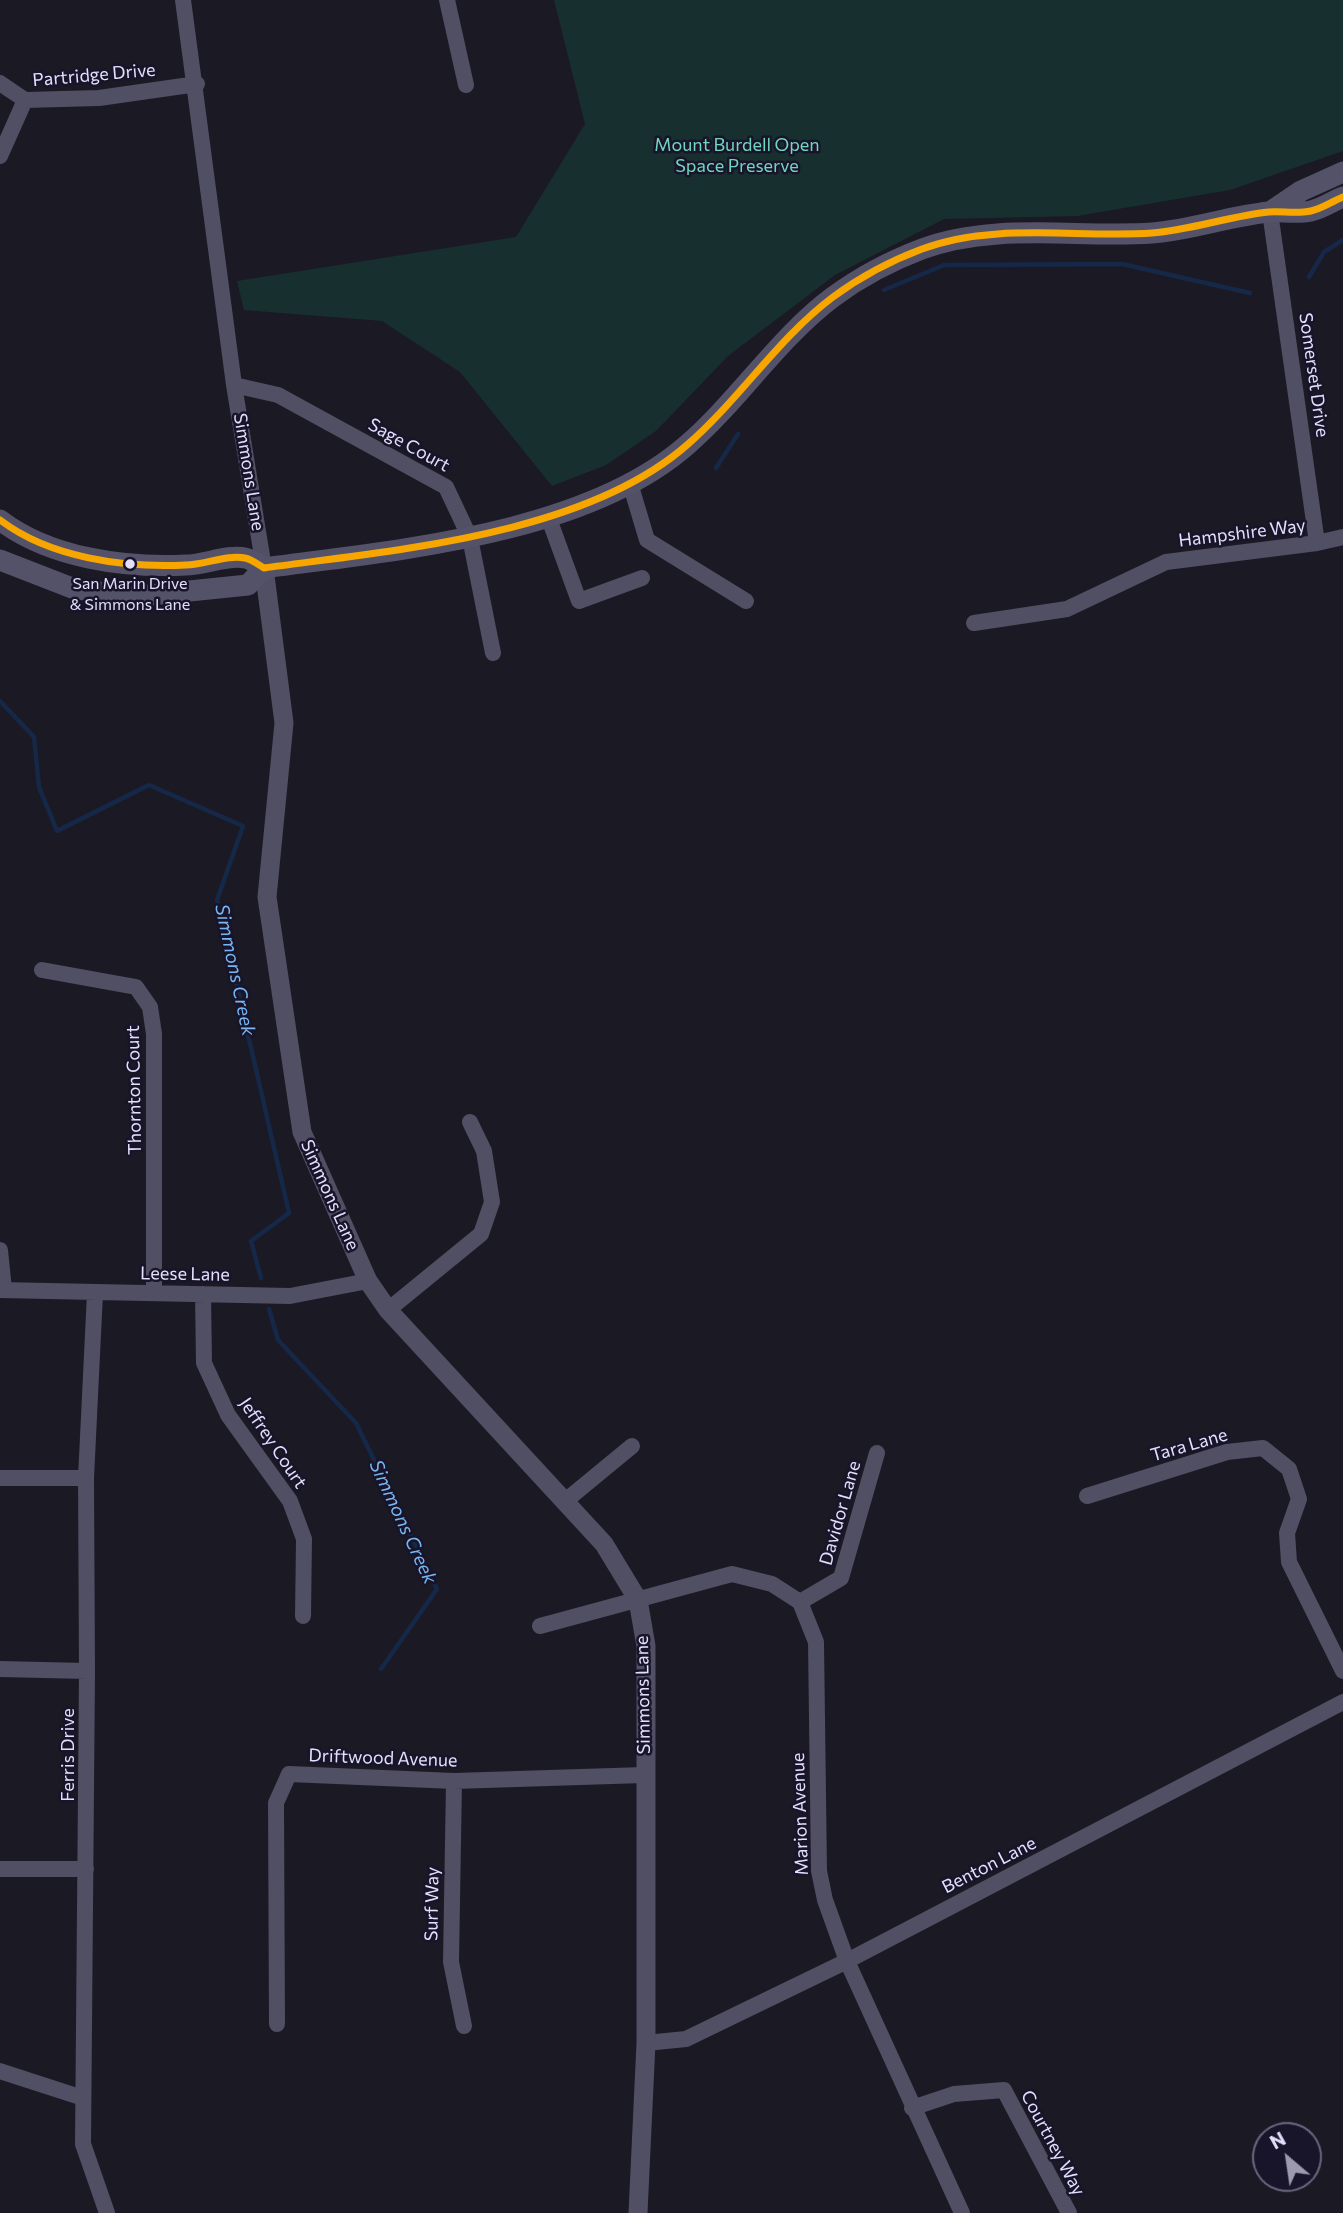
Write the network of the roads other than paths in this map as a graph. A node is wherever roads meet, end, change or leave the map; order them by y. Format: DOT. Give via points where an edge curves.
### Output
graph roads {
  1 [pos="183,0"];
  2 [pos="447,0"];
  3 [pos="0,83"];
  4 [pos="197,84"];
  5 [pos="466,85"];
  6 [pos="25,100"];
  7 [pos="0,156"];
  8 [pos="1343,172"];
  9 [pos="1343,197"];
  10 [pos="1270,212"];
  11 [pos="234,385"];
  12 [pos="630,483"];
  13 [pos="548,516"];
  14 [pos="0,520"];
  15 [pos="1343,537"];
  16 [pos="470,538"];
  17 [pos="1317,543"];
  18 [pos="0,560"];
  19 [pos="264,568"];
  20 [pos="642,578"];
  21 [pos="746,601"];
  22 [pos="974,623"];
  23 [pos="493,653"];
  24 [pos="42,970"];
  25 [pos="470,1122"];
  26 [pos="0,1250"];
  27 [pos="368,1281"];
  28 [pos="2,1290"];
  29 [pos="95,1293"];
  30 [pos="154,1293"];
  31 [pos="203,1294"];
  32 [pos="388,1310"];
  33 [pos="632,1446"];
  34 [pos="877,1453"];
  35 [pos="86,1478"];
  36 [pos="0,1479"];
  37 [pos="1087,1496"];
  38 [pos="564,1502"];
  39 [pos="638,1600"];
  40 [pos="800,1602"];
  41 [pos="303,1616"];
  42 [pos="540,1626"];
  43 [pos="0,1670"];
  44 [pos="88,1671"];
  45 [pos="1343,1671"];
  46 [pos="1343,1703"];
  47 [pos="644,1775"];
  48 [pos="454,1781"];
  49 [pos="0,1869"];
  50 [pos="86,1869"];
  51 [pos="846,1961"];
  52 [pos="277,2024"];
  53 [pos="464,2026"];
  54 [pos="646,2043"];
  55 [pos="0,2071"];
  56 [pos="82,2098"];
  57 [pos="912,2108"];
  58 [pos="107,2213"];
  59 [pos="638,2213"];
  60 [pos="962,2213"];
  61 [pos="1069,2213"];
  1 -- 4 [label="street, Simmons Lane"];
  2 -- 5 [label="street"];
  3 -- 6 [label="street, Partridge Drive"];
  4 -- 6 [label="street, Partridge Drive" via="99,98"];
  4 -- 11 [label="street, Simmons Lane"];
  6 -- 7 [label="street"];
  8 -- 10 [label="main road" via="1301,191"];
  9 -- 10 [label="main road" via="1311,211"];
  10 -- 12 [label="main road" via="1153,233 972,238 926,248 883,265 832,298 686,446"];
  10 -- 17 [label="street, Somerset Drive"];
  11 -- 16 [label="street, Sage Court" via="278,395 446,487"];
  11 -- 19 [label="street, Simmons Lane"];
  12 -- 13 [label="main road"];
  12 -- 21 [label="street" via="647,540"];
  13 -- 16 [label="main road"];
  13 -- 20 [label="street" via="579,601"];
  14 -- 19 [label="main road" via="20,535 76,555 150,565 244,557"];
  15 -- 17 [label="street, Hampshire Way"];
  16 -- 19 [label="main road"];
  16 -- 23 [label="street, Sage Court"];
  17 -- 22 [label="street, Hampshire Way" via="1166,562 1067,609"];
  18 -- 19 [label="main road" via="72,588 131,597 248,585"];
  19 -- 27 [label="street, Simmons Lane" via="284,723 267,897 302,1132"];
  24 -- 30 [label="street, Thornton Court" via="136,987 150,1007 154,1034"];
  25 -- 32 [label="street" via="484,1151 492,1202 481,1234"];
  26 -- 28 [label="street"];
  27 -- 31 [label="street, Leese Lane" via="290,1296"];
  27 -- 32 [label="street, Simmons Lane"];
  28 -- 29 [label="street, Leese Lane"];
  29 -- 30 [label="street, Leese Lane"];
  29 -- 35 [label="street, Ferris Drive"];
  30 -- 31 [label="street, Leese Lane"];
  31 -- 41 [label="street, Jeffrey Court" via="204,1363 228,1415 290,1501 304,1539"];
  32 -- 38 [label="street, Simmons Lane"];
  33 -- 38 [label="street"];
  34 -- 40 [label="street, Davidor Lane" via="841,1578"];
  35 -- 36 [label="street"];
  35 -- 44 [label="street, Ferris Drive"];
  37 -- 45 [label="street, Tara Lane" via="1227,1452 1263,1448 1289,1469 1299,1499 1287,1533 1289,1562"];
  38 -- 39 [label="street, Simmons Lane" via="604,1544"];
  39 -- 40 [label="street" via="732,1574 772,1584"];
  39 -- 42 [label="street"];
  39 -- 47 [label="street, Simmons Lane" via="646,1646"];
  40 -- 51 [label="street, Marion Avenue" via="816,1642 819,1871"];
  43 -- 44 [label="street"];
  44 -- 50 [label="street, Ferris Drive"];
  46 -- 51 [label="street, Benton Lane"];
  47 -- 48 [label="street, Driftwood Avenue"];
  47 -- 54 [label="street, Simmons Lane"];
  48 -- 52 [label="street, Driftwood Avenue" via="289,1774 276,1803"];
  48 -- 53 [label="street, Surf Way" via="451,1962"];
  49 -- 50 [label="street"];
  50 -- 56 [label="street, Ferris Drive"];
  51 -- 54 [label="street, Benton Lane" via="686,2039"];
  51 -- 57 [label="street, Marion Avenue"];
  54 -- 59 [label="street, Simmons Lane"];
  55 -- 56 [label="street"];
  56 -- 58 [label="street, Ferris Drive" via="83,2144"];
  57 -- 60 [label="street, Marion Avenue"];
  57 -- 61 [label="street, Courtney Way" via="954,2094 1004,2090"];
}
